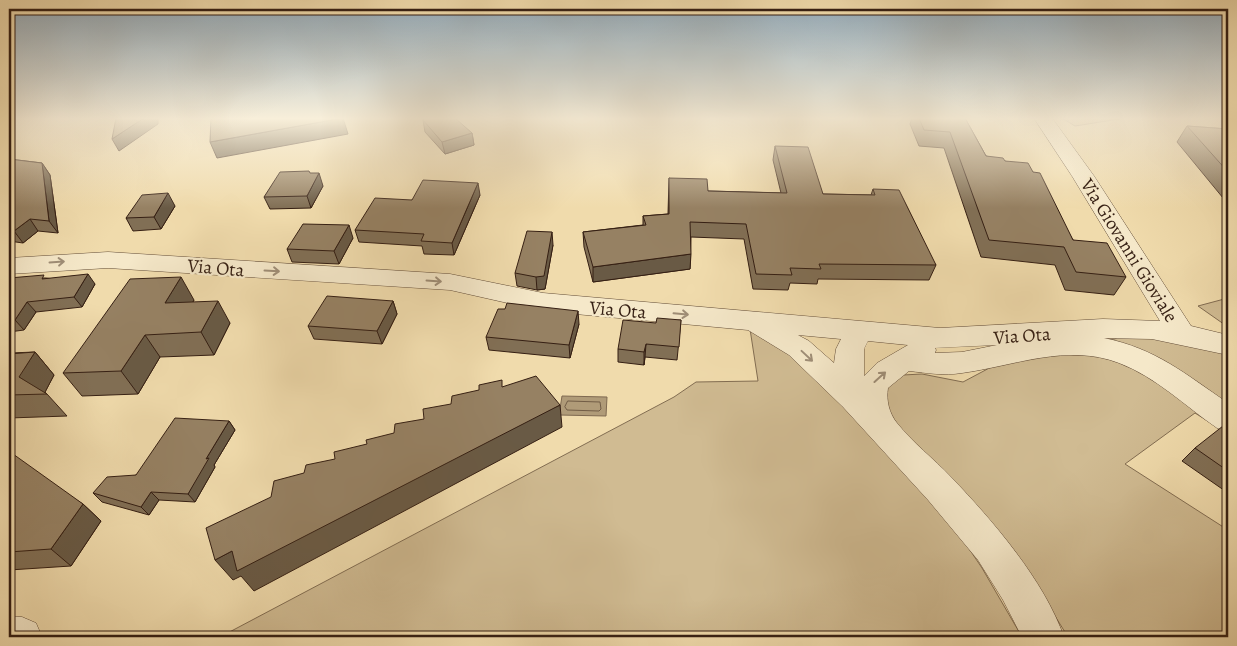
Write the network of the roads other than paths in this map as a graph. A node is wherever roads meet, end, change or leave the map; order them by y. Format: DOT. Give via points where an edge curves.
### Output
graph roads {
  1 [pos="1064,148"];
  2 [pos="9,266"];
  3 [pos="1152,286"];
  4 [pos="752,321"];
  5 [pos="859,331"];
  6 [pos="1182,334"];
  7 [pos="940,338"];
  8 [pos="1228,339"];
  9 [pos="1228,344"];
  10 [pos="906,360"];
  11 [pos="854,399"];
  12 [pos="1228,420"];
  13 [pos="888,435"];
  14 [pos="9,636"];
  15 [pos="22,637"];
  16 [pos="1044,637"];
  1 -- 3 [label="street, Via Giovanni Gioviale"];
  2 -- 4 [label="street, Via Ota, one-way" via="65,261 159,262 450,282 543,302"];
  3 -- 6 [label="street, Via Giovanni Gioviale"];
  3 -- 8 [label="street"];
  4 -- 5 [label="street, Via Ota"];
  4 -- 11 [label="street, one-way" via="799,348"];
  5 -- 7 [label="street, Via Ota"];
  5 -- 11 [label="street" via="850,349 848,370"];
  6 -- 7 [label="street, Via Ota" via="1128,328"];
  6 -- 9 [label="street, Via Ota"];
  7 -- 10 [label="street"];
  10 -- 12 [label="street" via="941,364 995,357 1028,348 1088,346 1129,355 1149,364"];
  13 -- 10 [label="street, one-way" via="870,401 872,386 880,376"];
  11 -- 13 [label="street"];
  13 -- 16 [label="street" via="991,548"];
  14 -- 15 [label="street"];
}
